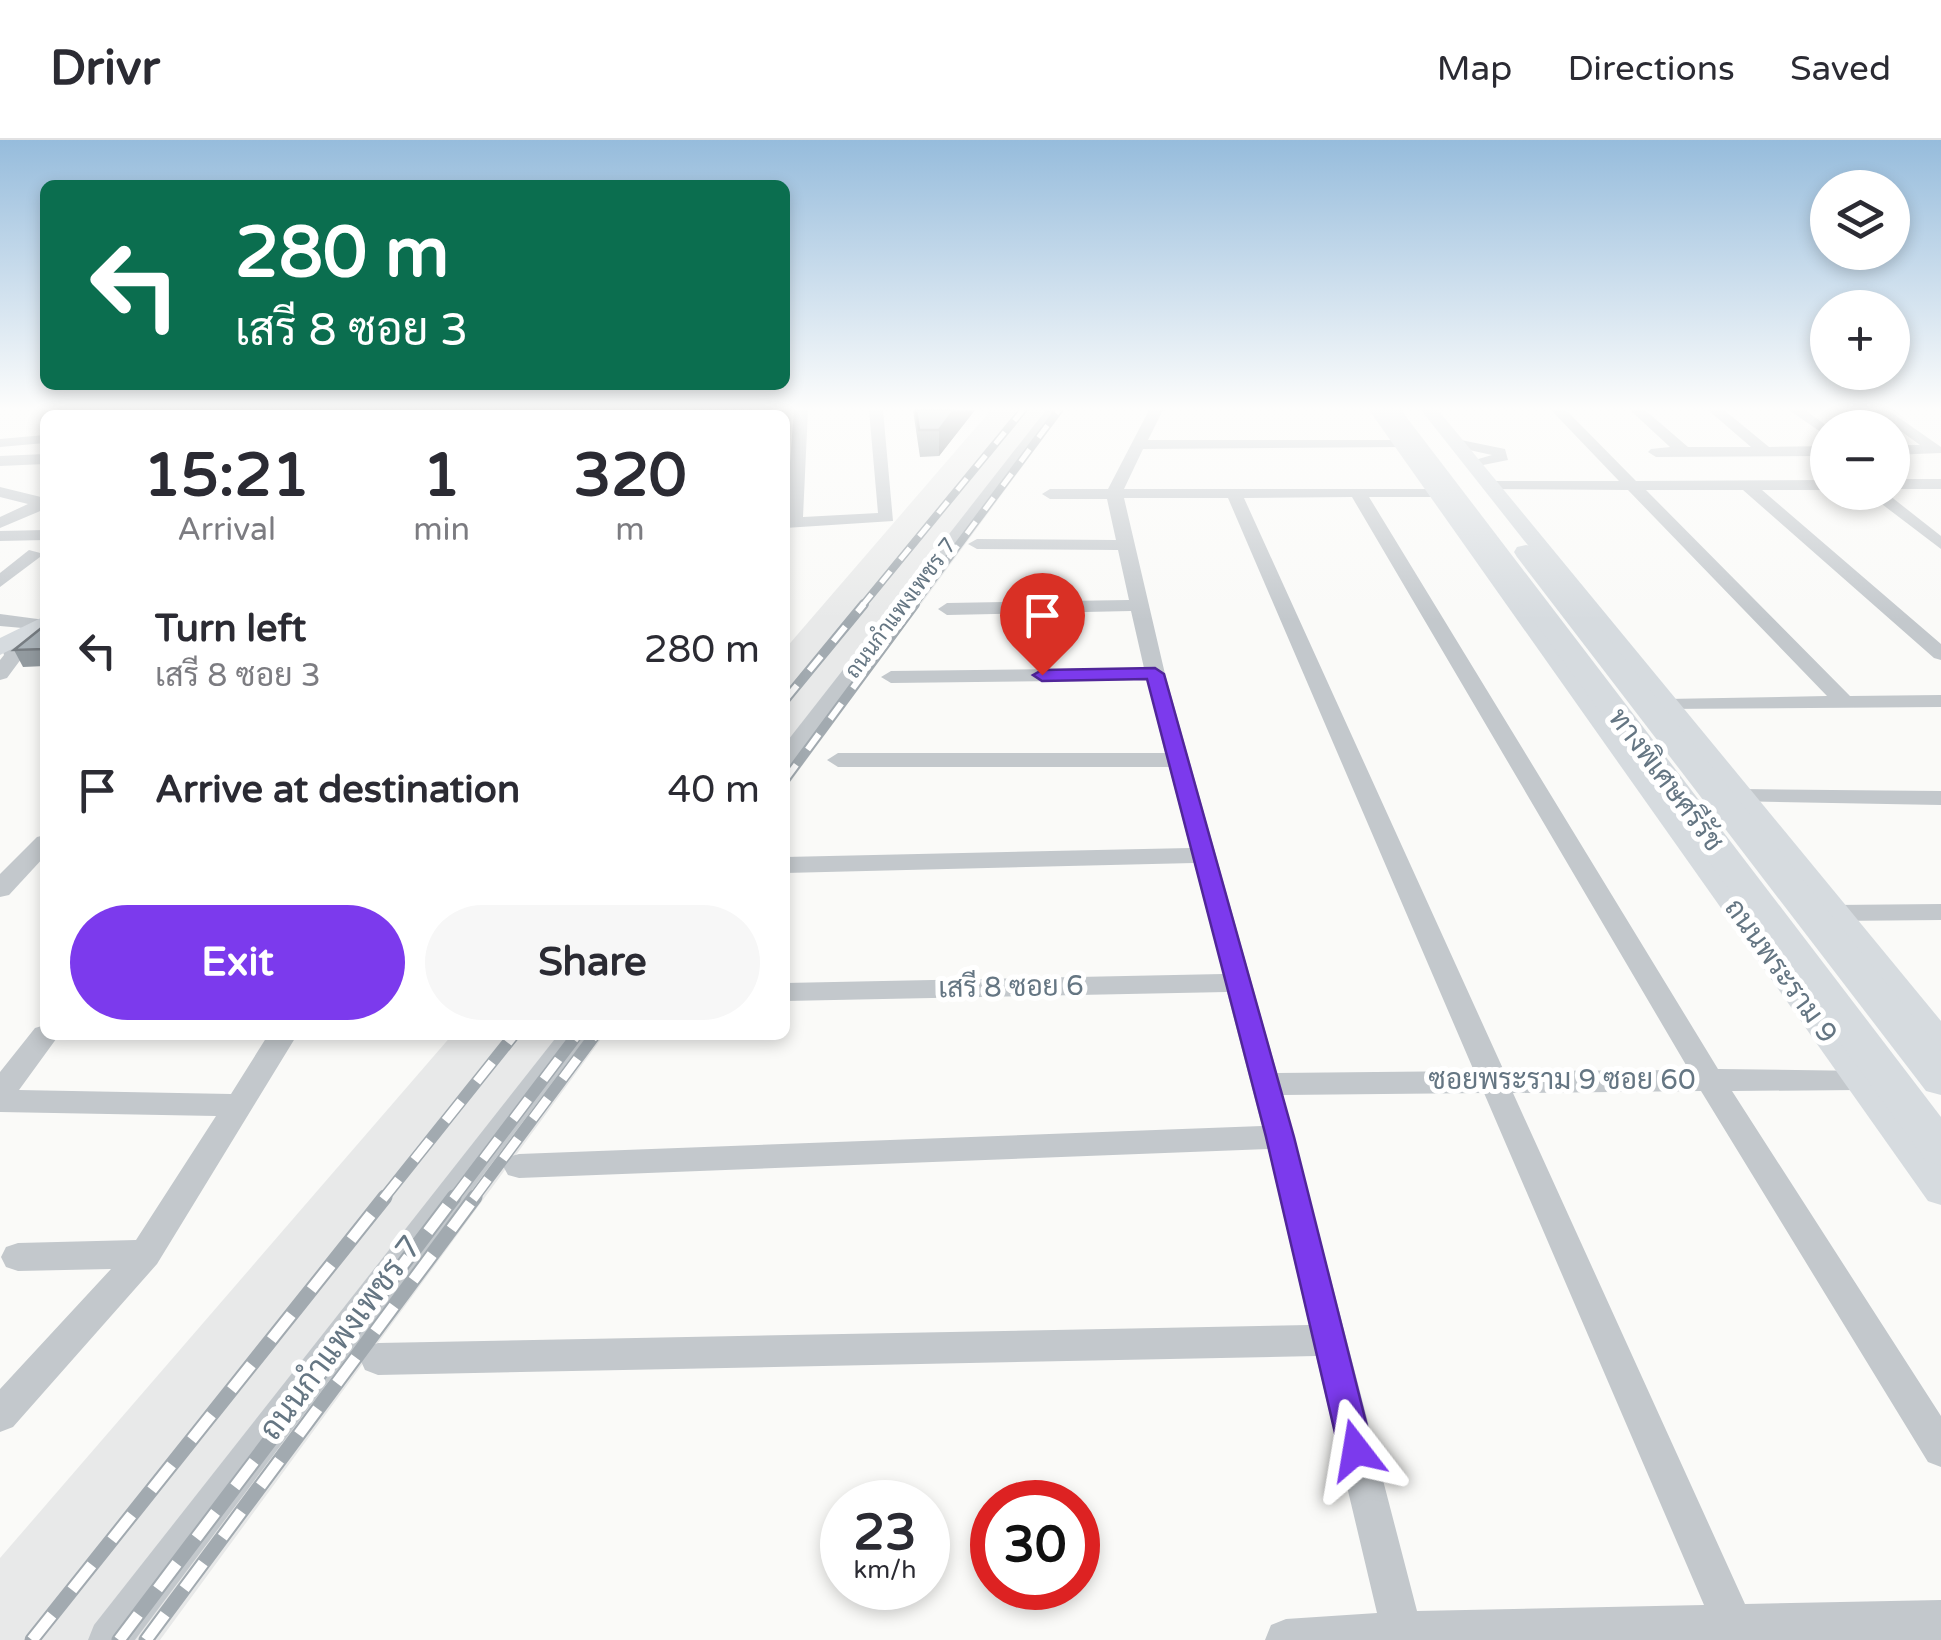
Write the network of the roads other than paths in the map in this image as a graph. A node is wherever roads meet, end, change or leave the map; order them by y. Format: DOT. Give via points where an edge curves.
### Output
graph roads {
  1 [pos="794,480"];
  2 [pos="883,480"];
  3 [pos="999,480"];
  4 [pos="1120,480"];
  5 [pos="1426,480"];
  6 [pos="1443,480"];
  7 [pos="1469,480"];
  8 [pos="1485,480"];
  9 [pos="1626,480"];
  10 [pos="1910,484"];
  11 [pos="1941,484"];
  12 [pos="1810,485"];
  13 [pos="1490,486"];
  14 [pos="1632,486"];
  15 [pos="1748,486"];
  16 [pos="0,492"];
  17 [pos="1114,492"];
  18 [pos="1358,492"];
  19 [pos="1434,492"];
  20 [pos="1050,494"];
  21 [pos="1234,494"];
  22 [pos="39,502"];
  23 [pos="1897,510"];
  24 [pos="790,514"];
  25 [pos="0,523"];
  26 [pos="790,523"];
  27 [pos="40,535"];
  28 [pos="0,536"];
  29 [pos="978,544"];
  30 [pos="1941,544"];
  31 [pos="1127,545"];
  32 [pos="0,554"];
  33 [pos="37,559"];
  34 [pos="0,565"];
  35 [pos="0,582"];
  36 [pos="1142,605"];
  37 [pos="947,608"];
  38 [pos="40,618"];
  39 [pos="4,632"];
  40 [pos="1941,654"];
  41 [pos="0,674"];
  42 [pos="1155,674"];
  43 [pos="892,677"];
  44 [pos="1941,701"];
  45 [pos="1844,702"];
  46 [pos="1666,705"];
  47 [pos="790,752"];
  48 [pos="838,760"];
  49 [pos="1177,760"];
  50 [pos="1740,796"];
  51 [pos="1941,798"];
  52 [pos="40,853"];
  53 [pos="1201,855"];
  54 [pos="790,866"];
  55 [pos="0,888"];
  56 [pos="1941,912"];
  57 [pos="1834,913"];
  58 [pos="1236,983"];
  59 [pos="790,992"];
  60 [pos="41,1040"];
  61 [pos="280,1040"];
  62 [pos="570,1040"];
  63 [pos="1941,1044"];
  64 [pos="1710,1079"];
  65 [pos="1858,1079"];
  66 [pos="1494,1080"];
  67 [pos="1941,1080"];
  68 [pos="1266,1084"];
  69 [pos="0,1093"];
  70 [pos="0,1100"];
  71 [pos="242,1105"];
  72 [pos="1280,1137"];
  73 [pos="1941,1149"];
  74 [pos="519,1166"];
  75 [pos="1941,1190"];
  76 [pos="146,1254"];
  77 [pos="18,1258"];
  78 [pos="1328,1340"];
  79 [pos="378,1358"];
  80 [pos="0,1416"];
  81 [pos="1941,1449"];
  82 [pos="1941,1621"];
  83 [pos="1737,1634"];
  84 [pos="1404,1636"];
  85 [pos="110,1640"];
  86 [pos="1286,1640"];
  1 -- 24 [label="street"];
  2 -- 26 [label="street" via="887,517"];
  3 -- 47 [label="street, ถนนกำแพงเพชร 7"];
  4 -- 17 [label="street"];
  5 -- 19 [label="main road, ถนนพระราม 9"];
  6 -- 73 [label="highway, ทางพิเศษศรีรัช"];
  7 -- 67 [label="highway, ทางพิเศษศรีรัช"];
  8 -- 13 [label="main road"];
  9 -- 14 [label="street"];
  10 -- 11 [label="street"];
  12 -- 15 [label="street"];
  13 -- 14 [label="street"];
  13 -- 46 [label="main road"];
  14 -- 15 [label="street"];
  14 -- 45 [label="street"];
  15 -- 40 [label="street"];
  16 -- 22 [label="street"];
  17 -- 20 [label="street"];
  17 -- 21 [label="street"];
  17 -- 31 [label="street"];
  18 -- 19 [label="street"];
  18 -- 21 [label="street"];
  18 -- 64 [label="street"];
  19 -- 65 [label="main road, ถนนพระราม 9"];
  21 -- 66 [label="street"];
  22 -- 25 [label="street"];
  23 -- 30 [label="street"];
  27 -- 28 [label="street"];
  29 -- 31 [label="street"];
  31 -- 36 [label="street"];
  32 -- 33 [label="street"];
  33 -- 34 [label="street"];
  33 -- 35 [label="street"];
  36 -- 37 [label="street"];
  36 -- 42 [label="street"];
  38 -- 39 [label="main road"];
  39 -- 41 [label="street" via="14,655"];
  42 -- 43 [label="street"];
  42 -- 49 [label="street"];
  44 -- 45 [label="street"];
  45 -- 46 [label="street"];
  46 -- 50 [label="main road"];
  48 -- 49 [label="street"];
  49 -- 53 [label="street"];
  50 -- 51 [label="street"];
  50 -- 57 [label="main road"];
  52 -- 55 [label="street"];
  53 -- 54 [label="street"];
  53 -- 58 [label="street"];
  56 -- 57 [label="street"];
  57 -- 63 [label="main road"];
  58 -- 59 [label="street, เสรี 8 ซอย 6"];
  58 -- 68 [label="street"];
  60 -- 69 [label="street"];
  61 -- 71 [label="street"];
  62 -- 85 [label="street, ถนนกำแพงเพชร 7"];
  64 -- 65 [label="street, ซอยพระราม 9 ซอย 60"];
  64 -- 66 [label="street, ซอยพระราม 9 ซอย 60"];
  64 -- 81 [label="street"];
  65 -- 75 [label="main road, ถนนพระราม 9"];
  66 -- 68 [label="street, ซอยพระราม 9 ซอย 60"];
  66 -- 83 [label="street"];
  68 -- 72 [label="street"];
  70 -- 71 [label="street"];
  71 -- 76 [label="street"];
  72 -- 74 [label="street"];
  72 -- 78 [label="street"];
  76 -- 77 [label="street"];
  76 -- 80 [label="street"];
  78 -- 79 [label="street"];
  78 -- 84 [label="street"];
  82 -- 83 [label="street"];
  83 -- 84 [label="street"];
  84 -- 86 [label="street"];
}
